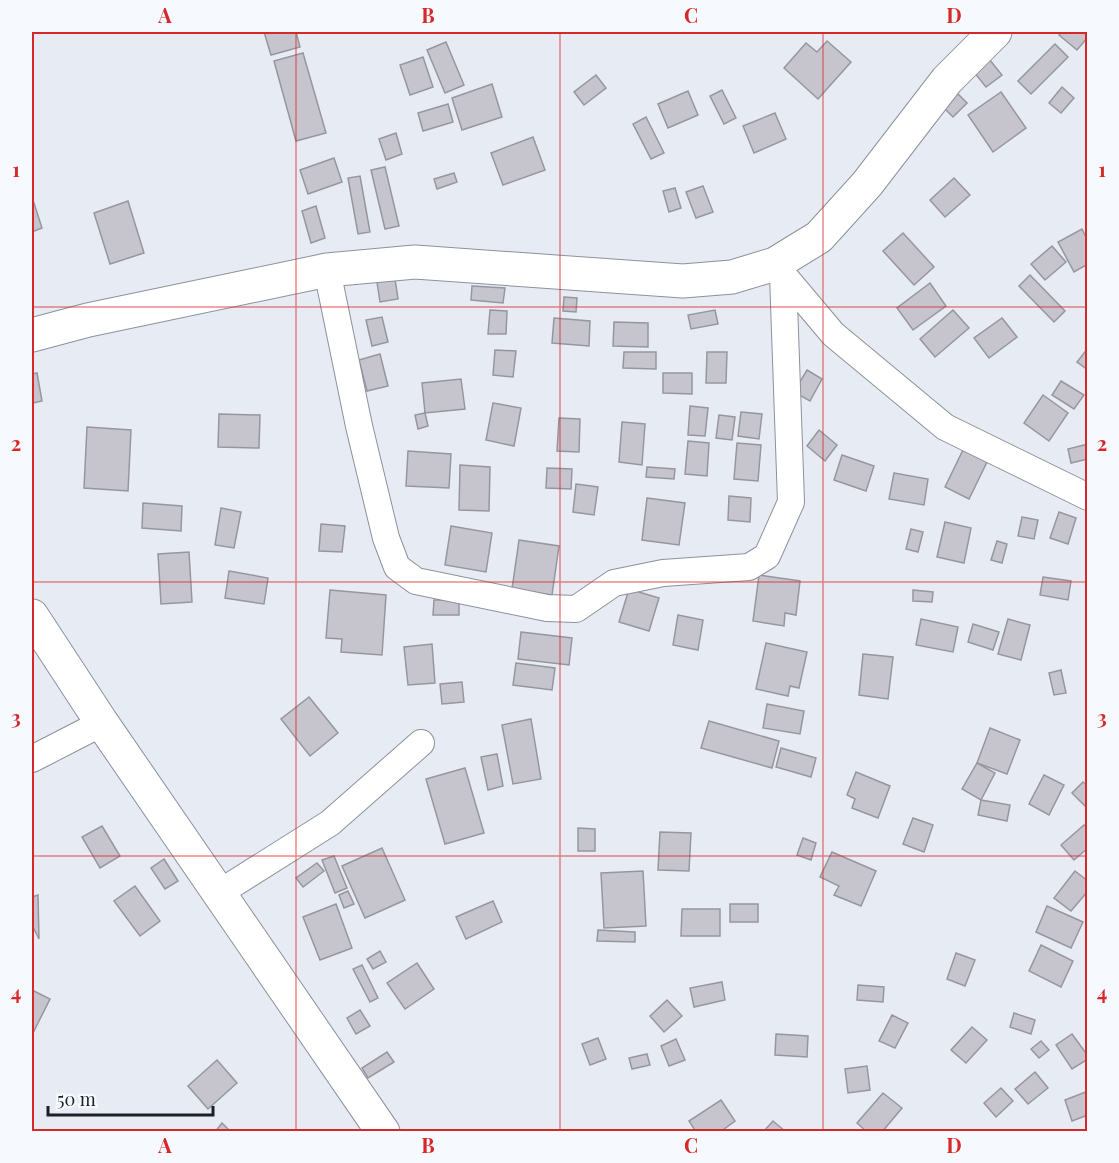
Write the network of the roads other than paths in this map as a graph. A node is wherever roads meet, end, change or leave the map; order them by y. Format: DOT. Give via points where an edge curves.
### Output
graph roads {
  1 [pos="995,32"];
  2 [pos="779,269"];
  3 [pos="327,270"];
  4 [pos="32,335"];
  5 [pos="1088,497"];
  6 [pos="32,616"];
  7 [pos="102,723"];
  8 [pos="421,742"];
  9 [pos="32,759"];
  10 [pos="219,893"];
  11 [pos="383,1131"];
  1 -- 2 [label="street" via="947,80 867,184 819,237"];
  2 -- 3 [label="street" via="683,281 415,262"];
  2 -- 3 [label="street" via="791,502 767,556 749,567 663,573 614,583 576,609 547,608 416,581 397,567 386,538 359,426"];
  2 -- 5 [label="street" via="833,334 945,427"];
  3 -- 4 [label="street"];
  6 -- 7 [label="street"];
  7 -- 9 [label="street"];
  7 -- 10 [label="street"];
  8 -- 10 [label="street" via="330,823"];
  10 -- 11 [label="street"];
}
